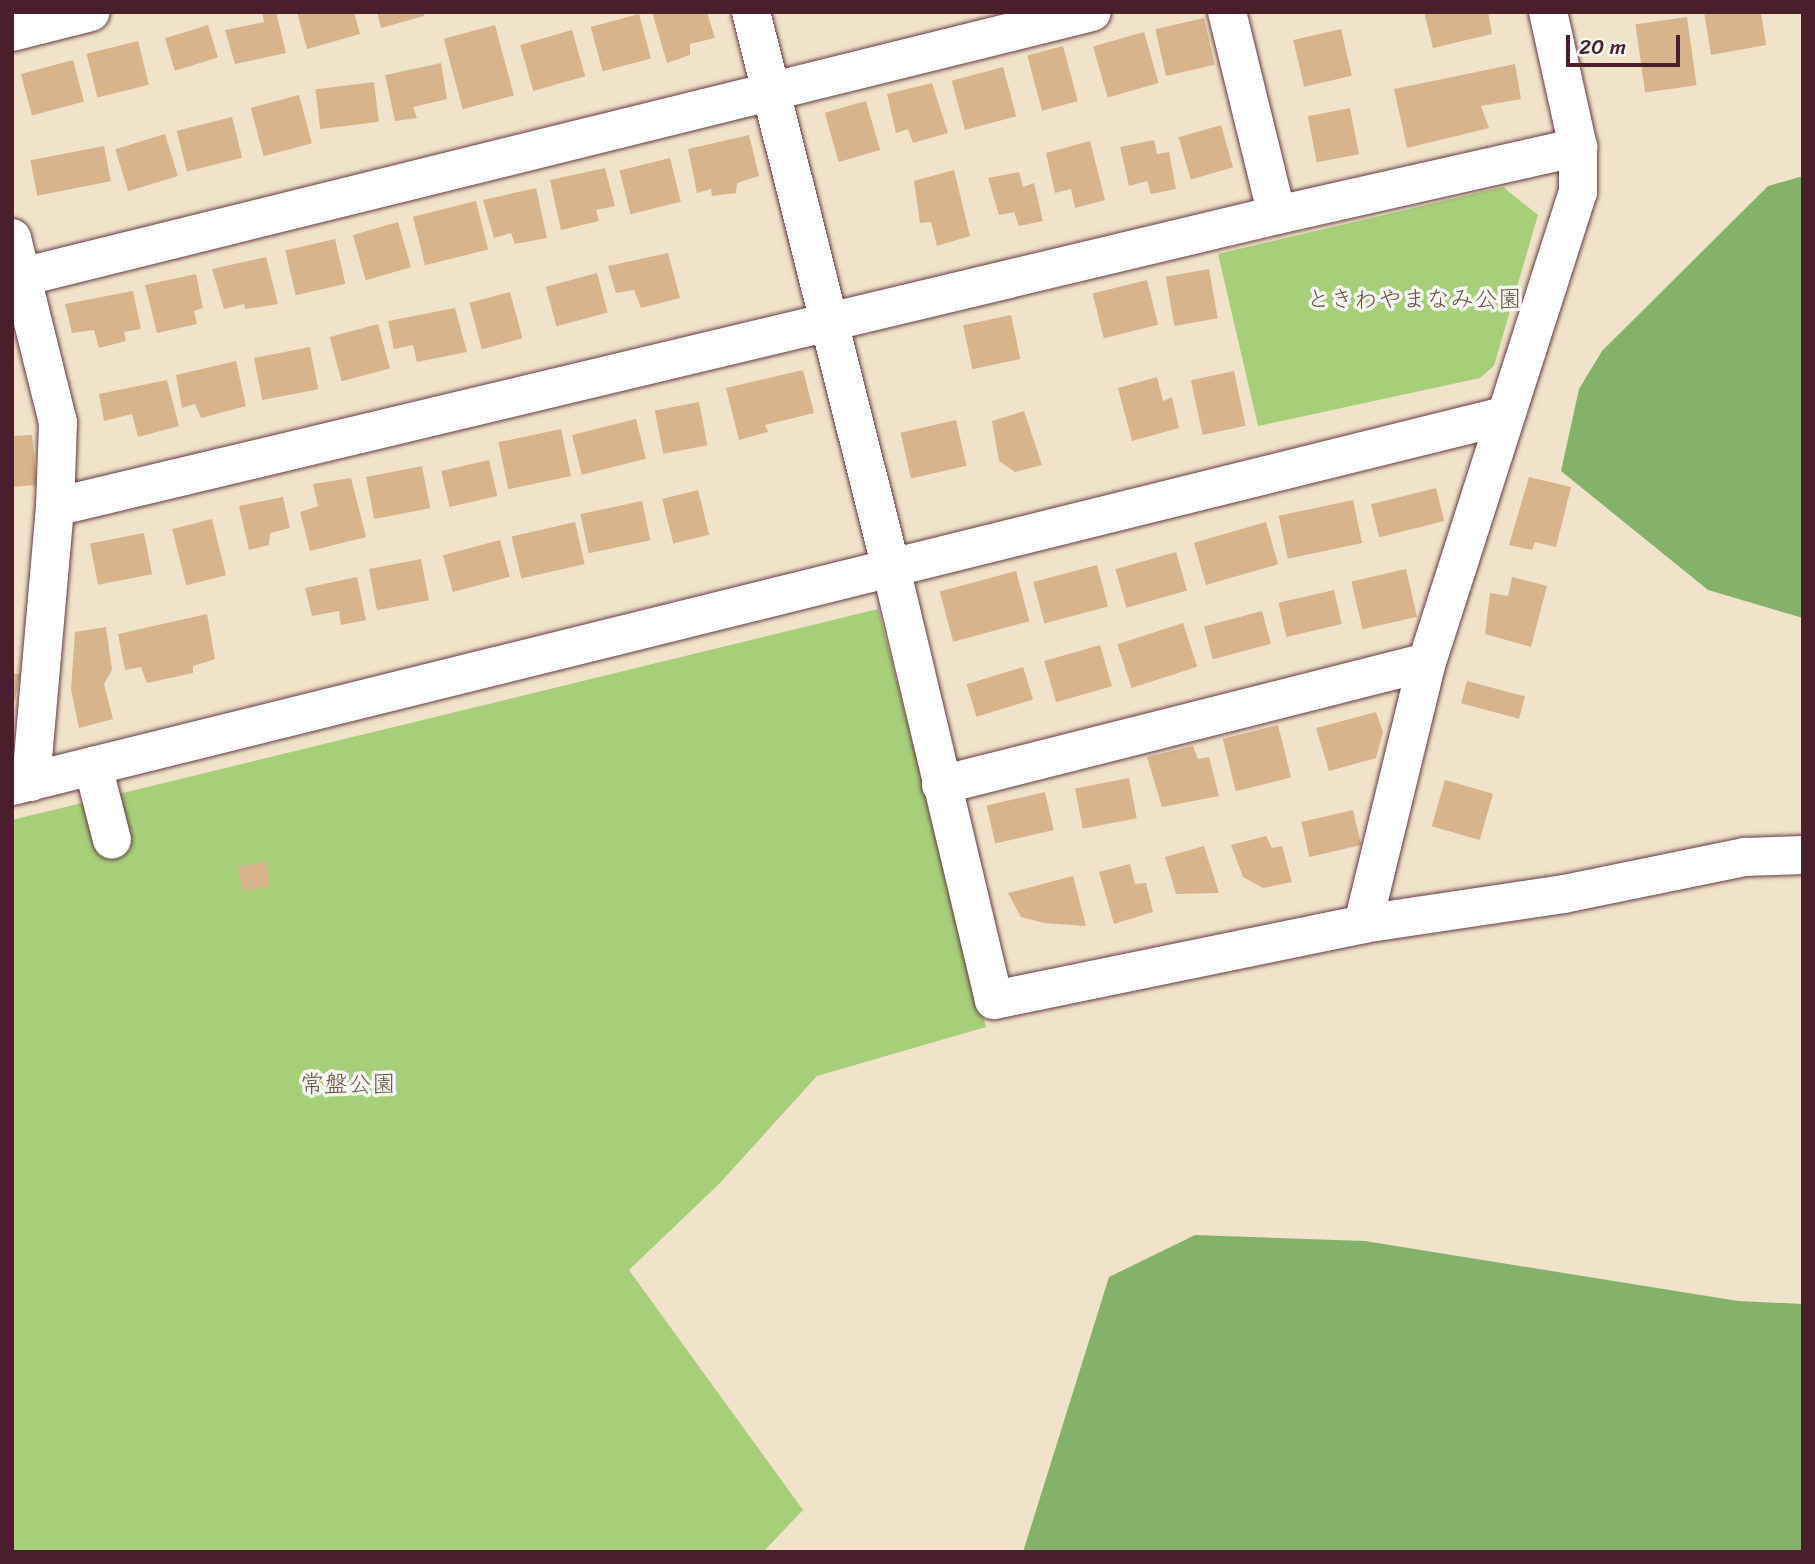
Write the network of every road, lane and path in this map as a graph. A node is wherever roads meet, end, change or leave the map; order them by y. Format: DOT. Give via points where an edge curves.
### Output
graph roads {
  1 [pos="91,12"];
  2 [pos="751,12"];
  3 [pos="1092,12"];
  4 [pos="1227,12"];
  5 [pos="1548,12"];
  6 [pos="12,32"];
  7 [pos="771,91"];
  8 [pos="1578,147"];
  9 [pos="1277,215"];
  10 [pos="12,237"];
  11 [pos="22,276"];
  12 [pos="829,322"];
  13 [pos="1504,416"];
  14 [pos="55,507"];
  15 [pos="891,568"];
  16 [pos="1427,662"];
  17 [pos="93,766"];
  18 [pos="22,784"];
  19 [pos="941,785"];
  20 [pos="112,840"];
  21 [pos="1803,855"];
  22 [pos="1363,925"];
  1 -- 6 [label="street"];
  2 -- 7 [label="street"];
  3 -- 7 [label="street"];
  4 -- 9 [label="street"];
  5 -- 8 [label="street"];
  7 -- 11 [label="street"];
  7 -- 12 [label="street"];
  8 -- 9 [label="street"];
  8 -- 13 [label="street" via="1578,192"];
  9 -- 12 [label="street"];
  10 -- 11 [label="street"];
  11 -- 14 [label="street" via="58,422"];
  12 -- 14 [label="street"];
  12 -- 15 [label="street"];
  13 -- 15 [label="street"];
  13 -- 16 [label="street"];
  14 -- 18 [label="street"];
  15 -- 17 [label="street"];
  15 -- 19 [label="street"];
  16 -- 19 [label="street"];
  16 -- 22 [label="street"];
  17 -- 18 [label="street"];
  17 -- 20 [label="street"];
  19 -- 22 [label="street" via="994,1000"];
  21 -- 22 [label="street" via="1745,857 1564,894"];
}
